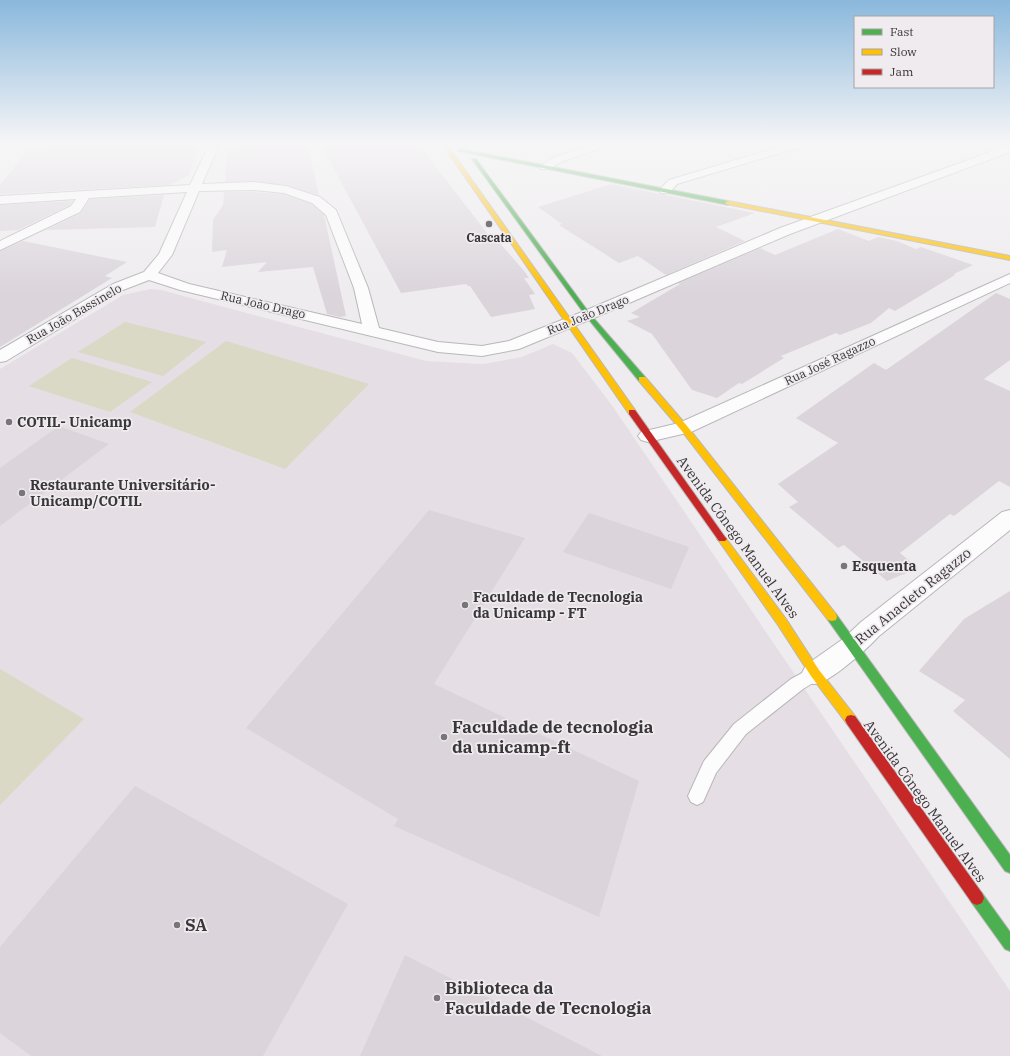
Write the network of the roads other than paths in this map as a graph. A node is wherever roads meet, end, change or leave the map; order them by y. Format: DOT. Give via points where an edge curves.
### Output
graph roads {
  1 [pos="96,194"];
  2 [pos="191,194"];
  3 [pos="299,194"];
  4 [pos="480,194"];
  5 [pos="499,194"];
  6 [pos="720,194"];
  7 [pos="887,194"];
  8 [pos="85,195"];
  9 [pos="0,200"];
  10 [pos="837,213"];
  11 [pos="820,214"];
  12 [pos="852,216"];
  13 [pos="0,246"];
  14 [pos="1010,258"];
  15 [pos="149,274"];
  16 [pos="1010,278"];
  17 [pos="588,315"];
  18 [pos="569,323"];
  19 [pos="372,331"];
  20 [pos="0,357"];
  21 [pos="684,428"];
  22 [pos="648,436"];
  23 [pos="1010,518"];
  24 [pos="852,646"];
  25 [pos="815,673"];
  26 [pos="697,796"];
  27 [pos="1010,866"];
  28 [pos="1010,944"];
  1 -- 8 [label="street"];
  2 -- 15 [label="street" via="165,255"];
  3 -- 19 [label="street" via="316,200 332,213 361,288"];
  4 -- 18 [label="street, Avenida Cônego Manuel Alves"];
  5 -- 17 [label="street, Avenida Cônego Manuel Alves"];
  6 -- 11 [label="street"];
  7 -- 10 [label="street, Rua João Drago"];
  8 -- 9 [label="street"];
  8 -- 13 [label="street" via="76,209"];
  10 -- 11 [label="street, Rua João Drago"];
  10 -- 12 [label="street"];
  11 -- 14 [label="street"];
  11 -- 17 [label="street, Rua João Drago"];
  15 -- 19 [label="street, Rua João Drago" via="185,286"];
  15 -- 20 [label="street, Rua João Bassinelo" via="118,287"];
  16 -- 21 [label="street, Rua José Ragazzo"];
  17 -- 18 [label="street, Rua João Drago"];
  17 -- 21 [label="street, Avenida Cônego Manuel Alves"];
  18 -- 19 [label="street, Rua João Drago" via="513,345 482,351 438,347"];
  18 -- 22 [label="street, Avenida Cônego Manuel Alves"];
  21 -- 22 [label="street, Rua José Ragazzo"];
  21 -- 24 [label="street, Avenida Cônego Manuel Alves"];
  22 -- 25 [label="street, Avenida Cônego Manuel Alves" via="782,622"];
  23 -- 24 [label="street, Rua Anacleto Ragazzo"];
  24 -- 25 [label="street, Rua Anacleto Ragazzo"];
  24 -- 27 [label="street, Avenida Cônego Manuel Alves"];
  25 -- 26 [label="lane" via="740,729 710,767"];
  25 -- 28 [label="street, Avenida Cônego Manuel Alves"];
}
